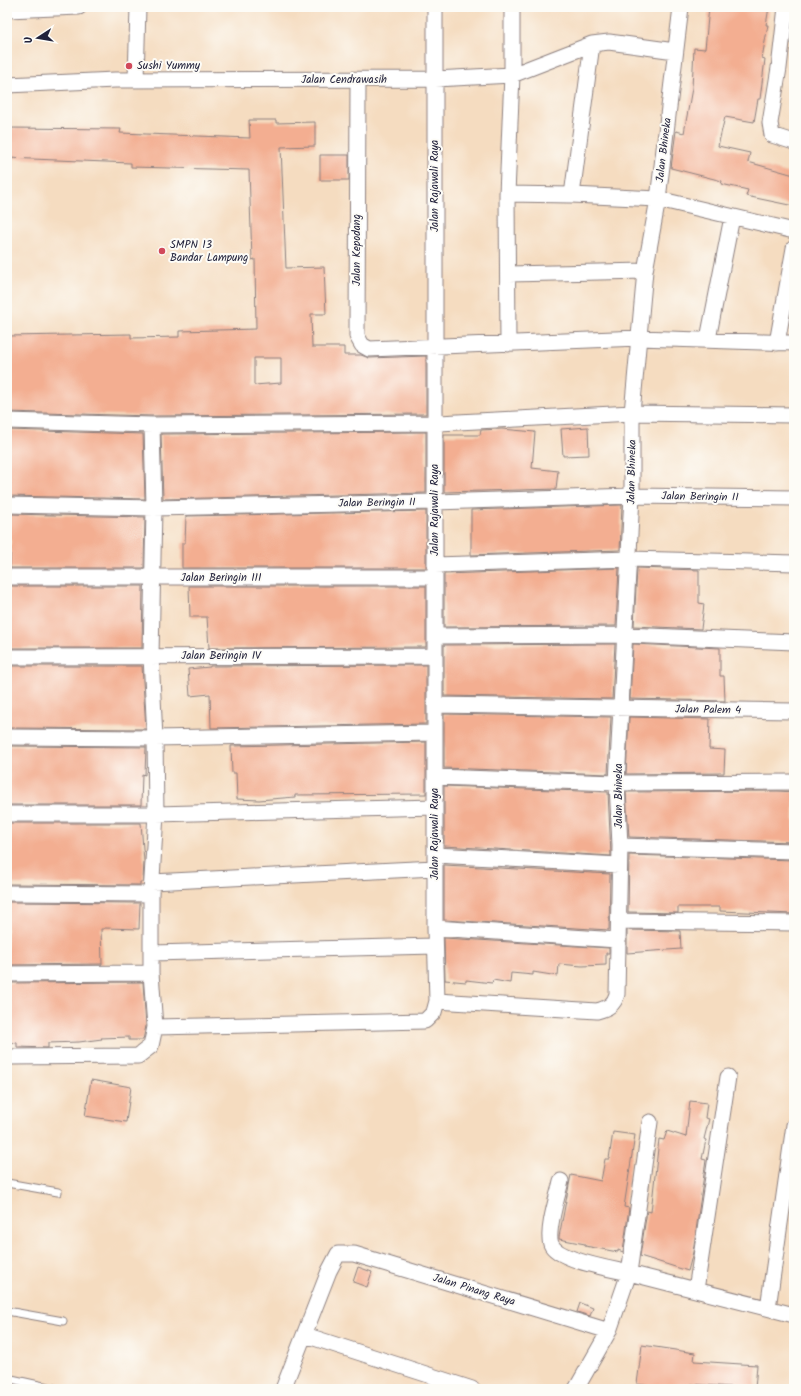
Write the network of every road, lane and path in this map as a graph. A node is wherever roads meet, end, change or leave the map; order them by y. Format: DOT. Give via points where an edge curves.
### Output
graph roads {
  1 [pos="79,7"];
  2 [pos="138,7"];
  3 [pos="435,7"];
  4 [pos="512,7"];
  5 [pos="681,7"];
  6 [pos="786,7"];
  7 [pos="7,10"];
  8 [pos="592,44"];
  9 [pos="675,51"];
  10 [pos="512,74"];
  11 [pos="435,79"];
  12 [pos="136,80"];
  13 [pos="358,80"];
  14 [pos="7,85"];
  15 [pos="794,142"];
  16 [pos="508,194"];
  17 [pos="572,194"];
  18 [pos="658,199"];
  19 [pos="732,217"];
  20 [pos="794,230"];
  21 [pos="794,248"];
  22 [pos="645,271"];
  23 [pos="509,274"];
  24 [pos="639,338"];
  25 [pos="708,339"];
  26 [pos="777,343"];
  27 [pos="794,343"];
  28 [pos="508,344"];
  29 [pos="435,347"];
  30 [pos="632,413"];
  31 [pos="794,415"];
  32 [pos="7,421"];
  33 [pos="435,422"];
  34 [pos="152,425"];
  35 [pos="632,496"];
  36 [pos="794,498"];
  37 [pos="435,502"];
  38 [pos="7,505"];
  39 [pos="154,508"];
  40 [pos="629,559"];
  41 [pos="794,563"];
  42 [pos="435,571"];
  43 [pos="7,577"];
  44 [pos="151,578"];
  45 [pos="626,635"];
  46 [pos="435,636"];
  47 [pos="794,642"];
  48 [pos="151,656"];
  49 [pos="435,656"];
  50 [pos="7,657"];
  51 [pos="435,705"];
  52 [pos="621,709"];
  53 [pos="794,710"];
  54 [pos="435,733"];
  55 [pos="7,737"];
  56 [pos="155,738"];
  57 [pos="435,777"];
  58 [pos="794,782"];
  59 [pos="618,783"];
  60 [pos="435,807"];
  61 [pos="7,814"];
  62 [pos="156,814"];
  63 [pos="620,846"];
  64 [pos="794,851"];
  65 [pos="435,861"];
  66 [pos="619,865"];
  67 [pos="152,888"];
  68 [pos="7,893"];
  69 [pos="619,921"];
  70 [pos="794,923"];
  71 [pos="435,928"];
  72 [pos="617,940"];
  73 [pos="435,946"];
  74 [pos="152,953"];
  75 [pos="152,973"];
  76 [pos="7,974"];
  77 [pos="436,1007"];
  78 [pos="155,1027"];
  79 [pos="7,1057"];
  80 [pos="728,1077"];
  81 [pos="650,1122"];
  82 [pos="794,1125"];
  83 [pos="561,1181"];
  84 [pos="7,1183"];
  85 [pos="58,1192"];
  86 [pos="629,1273"];
  87 [pos="696,1290"];
  88 [pos="768,1308"];
  89 [pos="7,1311"];
  90 [pos="794,1315"];
  91 [pos="63,1321"];
  92 [pos="609,1331"];
  93 [pos="305,1335"];
  94 [pos="7,1378"];
  95 [pos="57,1389"];
  96 [pos="283,1389"];
  97 [pos="472,1389"];
  98 [pos="576,1389"];
  1 -- 7 [label="street"];
  2 -- 12 [label="street"];
  3 -- 11 [label="street, Jalan Rajawali Raya"];
  4 -- 10 [label="street"];
  5 -- 9 [label="street, Jalan Bhineka"];
  6 -- 15 [label="street" via="770,123 772,135"];
  8 -- 9 [label="street, Jalan Cendrawasih" via="609,42"];
  8 -- 10 [label="street, Jalan Cendrawasih"];
  8 -- 17 [label="street"];
  9 -- 18 [label="street, Jalan Bhineka"];
  10 -- 11 [label="street, Jalan Cendrawasih"];
  10 -- 16 [label="street"];
  11 -- 13 [label="street, Jalan Cendrawasih"];
  11 -- 29 [label="street, Jalan Rajawali Raya"];
  12 -- 13 [label="street, Jalan Cendrawasih"];
  12 -- 14 [label="street, Jalan Cendrawasih"];
  13 -- 29 [label="street, Jalan Kepodang" via="357,336 362,345 369,348"];
  16 -- 17 [label="street"];
  16 -- 23 [label="street"];
  17 -- 18 [label="street"];
  18 -- 19 [label="street"];
  18 -- 22 [label="street, Jalan Bhineka"];
  19 -- 20 [label="street"];
  19 -- 25 [label="street"];
  21 -- 26 [label="street"];
  22 -- 23 [label="street"];
  22 -- 24 [label="street, Jalan Bhineka"];
  23 -- 28 [label="street"];
  24 -- 25 [label="street, Jalan Kepodang"];
  24 -- 28 [label="street, Jalan Kepodang"];
  24 -- 30 [label="street, Jalan Bhineka"];
  25 -- 26 [label="street, Jalan Kepodang"];
  26 -- 27 [label="street, Jalan Kepodang"];
  28 -- 29 [label="street, Jalan Kepodang"];
  29 -- 33 [label="street, Jalan Rajawali Raya"];
  30 -- 31 [label="street"];
  30 -- 33 [label="street"];
  30 -- 35 [label="street, Jalan Bhineka"];
  32 -- 34 [label="street"];
  33 -- 34 [label="street"];
  33 -- 37 [label="street, Jalan Rajawali Raya"];
  34 -- 39 [label="street"];
  35 -- 36 [label="street, Jalan Beringin II"];
  35 -- 37 [label="street, Jalan Beringin II"];
  35 -- 40 [label="street, Jalan Bhineka"];
  37 -- 39 [label="street, Jalan Beringin II"];
  37 -- 42 [label="street, Jalan Rajawali Raya"];
  38 -- 39 [label="street, Jalan Beringin II"];
  39 -- 44 [label="street"];
  40 -- 41 [label="street, Jalan Beringin III"];
  40 -- 42 [label="street, Jalan Beringin III"];
  40 -- 45 [label="street, Jalan Bhineka"];
  42 -- 44 [label="street, Jalan Beringin III"];
  42 -- 46 [label="street, Jalan Rajawali Raya"];
  43 -- 44 [label="street, Jalan Beringin III"];
  44 -- 48 [label="street"];
  45 -- 46 [label="street"];
  45 -- 47 [label="street"];
  45 -- 52 [label="street, Jalan Bhineka"];
  46 -- 49 [label="street, Jalan Rajawali Raya"];
  48 -- 49 [label="street, Jalan Beringin IV"];
  48 -- 50 [label="street, Jalan Beringin IV"];
  48 -- 56 [label="street"];
  49 -- 51 [label="street, Jalan Rajawali Raya"];
  51 -- 52 [label="street, Jalan Palem 4"];
  51 -- 54 [label="street, Jalan Rajawali Raya"];
  52 -- 53 [label="street, Jalan Palem 4"];
  52 -- 59 [label="street, Jalan Bhineka"];
  54 -- 56 [label="street"];
  54 -- 57 [label="street, Jalan Rajawali Raya"];
  55 -- 56 [label="street"];
  56 -- 62 [label="street"];
  57 -- 59 [label="street"];
  57 -- 60 [label="street, Jalan Rajawali Raya"];
  58 -- 59 [label="street"];
  59 -- 63 [label="street, Jalan Bhineka"];
  60 -- 62 [label="street"];
  60 -- 65 [label="street, Jalan Rajawali Raya"];
  61 -- 62 [label="street"];
  62 -- 67 [label="street"];
  63 -- 64 [label="street"];
  63 -- 66 [label="street, Jalan Bhineka"];
  65 -- 66 [label="street"];
  65 -- 67 [label="street"];
  65 -- 71 [label="street, Jalan Rajawali Raya"];
  66 -- 69 [label="street, Jalan Bhineka"];
  67 -- 68 [label="street"];
  67 -- 74 [label="street"];
  69 -- 70 [label="street"];
  69 -- 72 [label="street, Jalan Bhineka"];
  71 -- 72 [label="street"];
  71 -- 73 [label="street, Jalan Rajawali Raya"];
  72 -- 77 [label="street, Jalan Bhineka" via="617,994 614,1003 606,1009 597,1011"];
  73 -- 74 [label="street"];
  73 -- 77 [label="street, Jalan Rajawali Raya"];
  74 -- 75 [label="street"];
  75 -- 76 [label="street"];
  75 -- 78 [label="street"];
  77 -- 78 [label="street" via="425,1021"];
  78 -- 79 [label="street" via="151,1046 138,1056"];
  80 -- 87 [label="street"];
  81 -- 86 [label="street"];
  82 -- 88 [label="street"];
  83 -- 86 [label="street" via="550,1244 557,1252 570,1258"];
  84 -- 85 [label="lane"];
  86 -- 87 [label="street"];
  86 -- 92 [label="street"];
  87 -- 88 [label="street"];
  88 -- 90 [label="street"];
  89 -- 91 [label="lane"];
  92 -- 93 [label="street, Jalan Pinang Raya" via="354,1254 338,1254"];
  92 -- 98 [label="street"];
  93 -- 96 [label="street"];
  93 -- 97 [label="street"];
  94 -- 95 [label="lane"];
}
